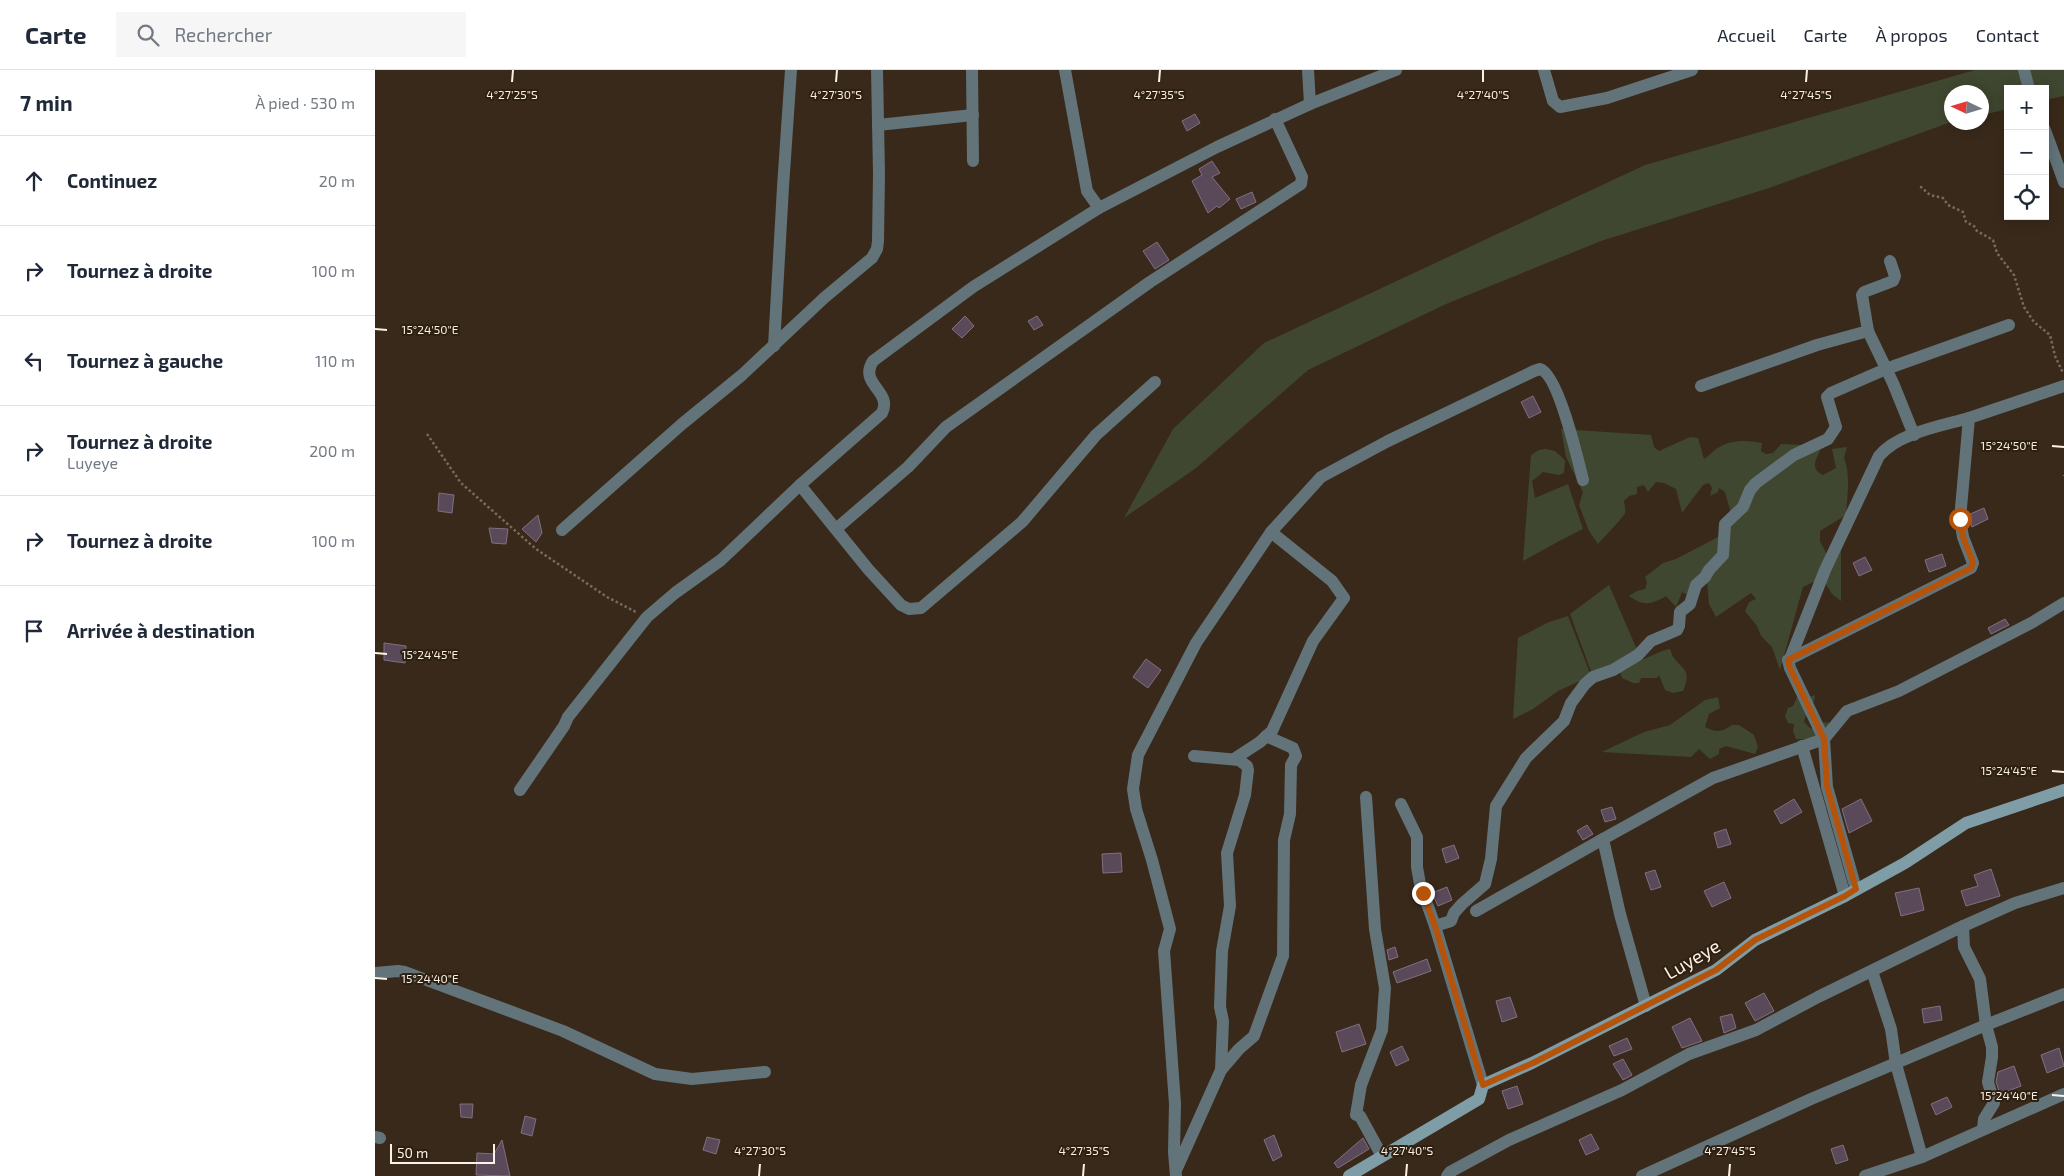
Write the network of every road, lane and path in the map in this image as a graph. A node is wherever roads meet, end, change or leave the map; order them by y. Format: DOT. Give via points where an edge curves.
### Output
graph roads {
  1 [pos="791,70"];
  2 [pos="877,70"];
  3 [pos="972,70"];
  4 [pos="1065,70"];
  5 [pos="1308,70"];
  6 [pos="1396,70"];
  7 [pos="1544,70"];
  8 [pos="1692,70"];
  9 [pos="2023,70"];
  10 [pos="2028,85"];
  11 [pos="1310,104"];
  12 [pos="973,115"];
  13 [pos="1275,119"];
  14 [pos="878,125"];
  15 [pos="2049,141"];
  16 [pos="973,161"];
  17 [pos="2064,182"];
  18 [pos="1921,188"];
  19 [pos="1099,208"];
  20 [pos="1890,261"];
  21 [pos="2009,325"];
  22 [pos="1869,331"];
  23 [pos="774,346"];
  24 [pos="1886,369"];
  25 [pos="2064,374"];
  26 [pos="1155,382"];
  27 [pos="1701,386"];
  28 [pos="2064,386"];
  29 [pos="1969,418"];
  30 [pos="427,434"];
  31 [pos="1913,435"];
  32 [pos="1583,480"];
  33 [pos="800,485"];
  34 [pos="836,529"];
  35 [pos="562,530"];
  36 [pos="1271,532"];
  37 [pos="2064,603"];
  38 [pos="647,617"];
  39 [pos="1790,659"];
  40 [pos="1266,736"];
  41 [pos="1824,739"];
  42 [pos="1802,746"];
  43 [pos="1194,756"];
  44 [pos="1233,759"];
  45 [pos="520,790"];
  46 [pos="2064,790"];
  47 [pos="1366,797"];
  48 [pos="1401,804"];
  49 [pos="1603,839"];
  50 [pos="2064,888"];
  51 [pos="1856,889"];
  52 [pos="1845,896"];
  53 [pos="1476,911"];
  54 [pos="1435,926"];
  55 [pos="1963,926"];
  56 [pos="1872,972"];
  57 [pos="375,973"];
  58 [pos="2064,994"];
  59 [pos="1646,1006"];
  60 [pos="1986,1025"];
  61 [pos="1896,1064"];
  62 [pos="1221,1070"];
  63 [pos="765,1072"];
  64 [pos="1483,1085"];
  65 [pos="2064,1094"];
  66 [pos="1983,1130"];
  67 [pos="1382,1156"];
  68 [pos="1923,1157"];
  69 [pos="1176,1176"];
  70 [pos="1349,1176"];
  71 [pos="1447,1176"];
  72 [pos="1642,1176"];
  73 [pos="1865,1176"];
  1 -- 23 [label="street"];
  2 -- 14 [label="street"];
  3 -- 12 [label="street"];
  4 -- 19 [label="street" via="1087,191"];
  5 -- 11 [label="street"];
  6 -- 11 [label="street"];
  7 -- 8 [label="street" via="1553,101 1561,107 1607,98"];
  9 -- 10 [label="street"];
  11 -- 13 [label="street"];
  12 -- 14 [label="street"];
  12 -- 16 [label="street"];
  13 -- 19 [label="street"];
  13 -- 34 [label="street" via="1303,177 1301,184 1165,271 945,427 908,467"];
  14 -- 23 [label="street" via="877,250"];
  15 -- 17 [label="street"];
  18 -- 25 [label="path" via="1963,212 1966,222 1993,240 1997,253 2014,275 2024,307 2034,322 2050,335"];
  19 -- 33 [label="street" via="973,288 873,361 868,375 884,400 882,413"];
  20 -- 22 [label="street" via="1895,276 1893,281 1862,295"];
  21 -- 24 [label="street"];
  22 -- 24 [label="street"];
  22 -- 27 [label="street" via="1809,348"];
  23 -- 35 [label="street"];
  24 -- 31 [label="street"];
  24 -- 54 [label="street" via="1831,393 1827,398 1836,427 1828,439 1794,455 1750,490 1743,508 1725,524 1723,555 1696,586 1690,604 1680,612 1677,630 1651,641 1638,655 1585,684 1571,703 1564,721 1526,758 1496,806 1485,884 1462,904 1451,922"];
  26 -- 34 [label="street" via="1096,435 1022,522 921,608 909,609 901,605"];
  28 -- 29 [label="street"];
  29 -- 31 [label="street"];
  29 -- 39 [label="street" via="1960,519 1973,562 1971,568"];
  30 -- 38 [label="path" via="461,483 536,549 607,597"];
  31 -- 39 [label="street" via="1891,444 1879,456 1825,570"];
  32 -- 36 [label="street" via="1565,414 1547,372 1540,369 1476,397 1324,474"];
  33 -- 34 [label="street"];
  33 -- 38 [label="street" via="721,560"];
  36 -- 40 [label="street" via="1332,581 1344,598 1313,641 1279,719"];
  36 -- 69 [label="street" via="1196,643 1137,758 1133,789 1136,808 1169,929 1164,951 1175,1104"];
  37 -- 41 [label="street" via="1899,691 1847,712"];
  38 -- 45 [label="street" via="567,717"];
  39 -- 41 [label="street" via="1790,668"];
  40 -- 44 [label="street"];
  40 -- 62 [label="street" via="1293,748 1296,756 1291,765 1290,814 1284,840 1283,956 1254,1036"];
  41 -- 42 [label="street"];
  41 -- 51 [label="street" via="1827,786"];
  42 -- 49 [label="street" via="1713,778"];
  42 -- 52 [label="street"];
  43 -- 44 [label="street"];
  44 -- 62 [label="street" via="1242,761 1248,770 1246,790 1227,853 1229,906 1222,952"];
  46 -- 51 [label="street, Luyeye" via="1966,823 1905,863"];
  47 -- 67 [label="street" via="1375,928 1385,988 1382,1030 1361,1085 1356,1115 1360,1116"];
  48 -- 54 [label="street" via="1417,837 1420,884"];
  49 -- 53 [label="street"];
  49 -- 59 [label="street"];
  50 -- 55 [label="street" via="2015,903"];
  51 -- 52 [label="street, Luyeye"];
  52 -- 59 [label="street, Luyeye" via="1755,940 1716,970"];
  54 -- 64 [label="street"];
  55 -- 56 [label="street"];
  55 -- 60 [label="street" via="1964,947 1980,979"];
  56 -- 61 [label="street" via="1891,1029"];
  56 -- 71 [label="street" via="1756,1030 1689,1054 1622,1090 1509,1140"];
  57 -- 63 [label="street" via="405,972 563,1031 655,1074 686,1079"];
  58 -- 60 [label="street"];
  59 -- 64 [label="street, Luyeye"];
  60 -- 61 [label="street"];
  60 -- 66 [label="street" via="1992,1057 1987,1082 1994,1103 1984,1119"];
  61 -- 68 [label="street"];
  61 -- 72 [label="street"];
  62 -- 69 [label="street" via="1183,1152"];
  64 -- 67 [label="street" via="1479,1099"];
  65 -- 66 [label="street"];
  66 -- 68 [label="street"];
  67 -- 70 [label="street"];
  68 -- 73 [label="street"];
}
